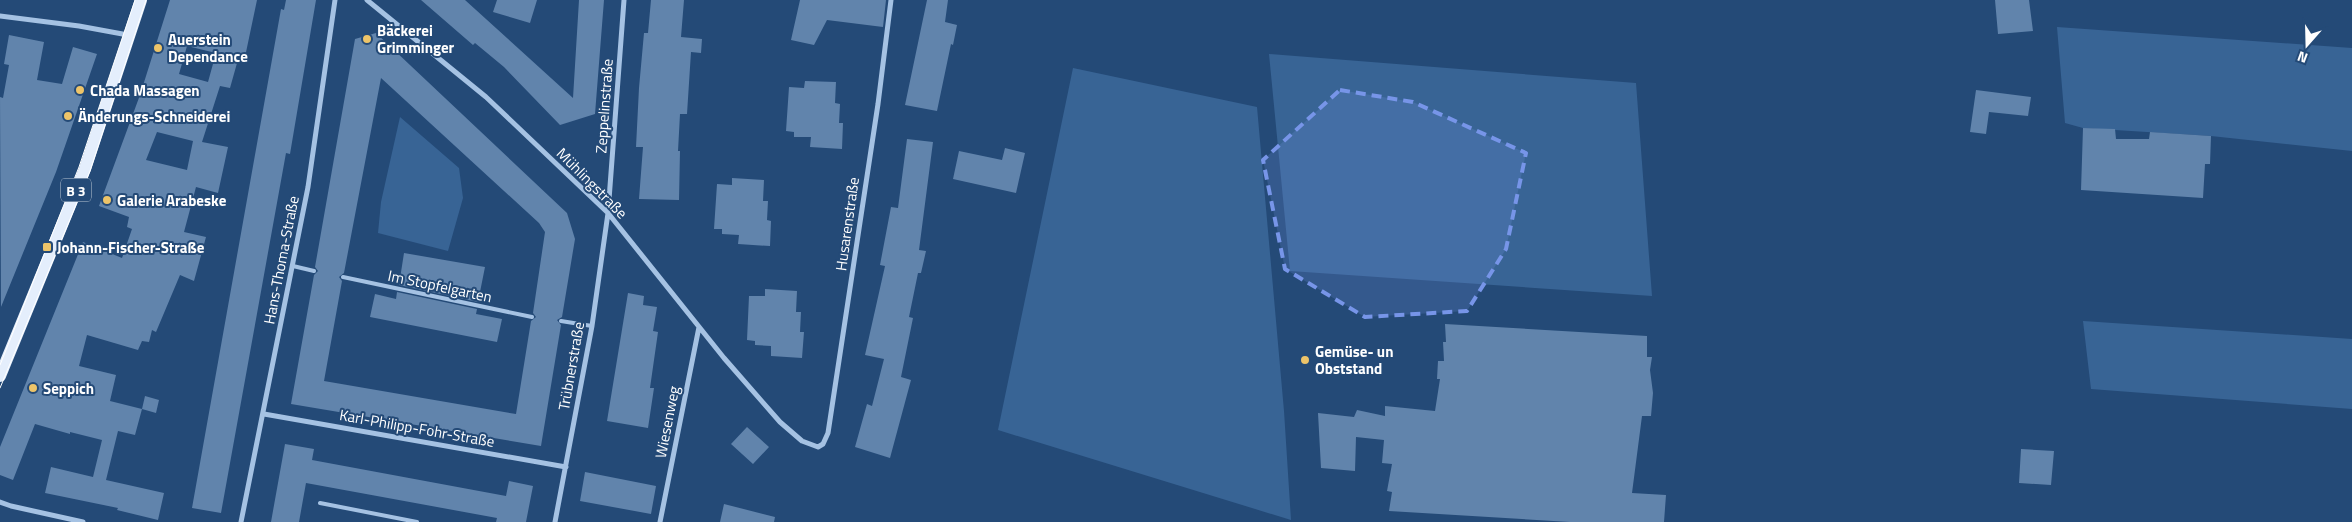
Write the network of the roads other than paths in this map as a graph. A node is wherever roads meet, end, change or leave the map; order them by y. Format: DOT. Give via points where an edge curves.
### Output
graph roads {
  1 [pos="141,0"];
  2 [pos="335,0"];
  3 [pos="367,0"];
  4 [pos="624,0"];
  5 [pos="891,0"];
  6 [pos="0,16"];
  7 [pos="129,36"];
  8 [pos="608,213"];
  9 [pos="293,266"];
  10 [pos="314,271"];
  11 [pos="343,277"];
  12 [pos="532,316"];
  13 [pos="561,321"];
  14 [pos="592,326"];
  15 [pos="699,327"];
  16 [pos="4,353"];
  17 [pos="0,376"];
  18 [pos="264,414"];
  19 [pos="818,447"];
  20 [pos="566,467"];
  21 [pos="0,502"];
  22 [pos="320,503"];
  23 [pos="83,522"];
  24 [pos="241,522"];
  25 [pos="417,522"];
  26 [pos="555,522"];
  27 [pos="660,522"];
  1 -- 7 [label="main road, B 3"];
  2 -- 9 [label="street, Hans-Thoma-Straße"];
  3 -- 8 [label="street, Mühlingstraße" via="486,98"];
  4 -- 8 [label="street, Zeppelinstraße"];
  5 -- 19 [label="street, Husarenstraße" via="828,433"];
  6 -- 7 [label="street"];
  7 -- 16 [label="main road, B 3" via="85,169"];
  8 -- 14 [label="street, Trübnerstraße"];
  8 -- 15 [label="street, Mühlingstraße"];
  9 -- 10 [label="lane"];
  9 -- 18 [label="street, Hans-Thoma-Straße"];
  11 -- 12 [label="lane, Im Stopfelgarten"];
  13 -- 14 [label="lane"];
  14 -- 20 [label="street, Trübnerstraße"];
  15 -- 19 [label="street, Mühlingstraße" via="780,422 802,441"];
  15 -- 27 [label="street, Wiesenweg"];
  16 -- 17 [label="main road, B 3"];
  18 -- 20 [label="street, Karl-Philipp-Fohr-Straße"];
  18 -- 24 [label="street, Hans-Thoma-Straße"];
  20 -- 26 [label="street, Trübnerstraße"];
  21 -- 23 [label="street"];
  22 -- 25 [label="lane"];
}
